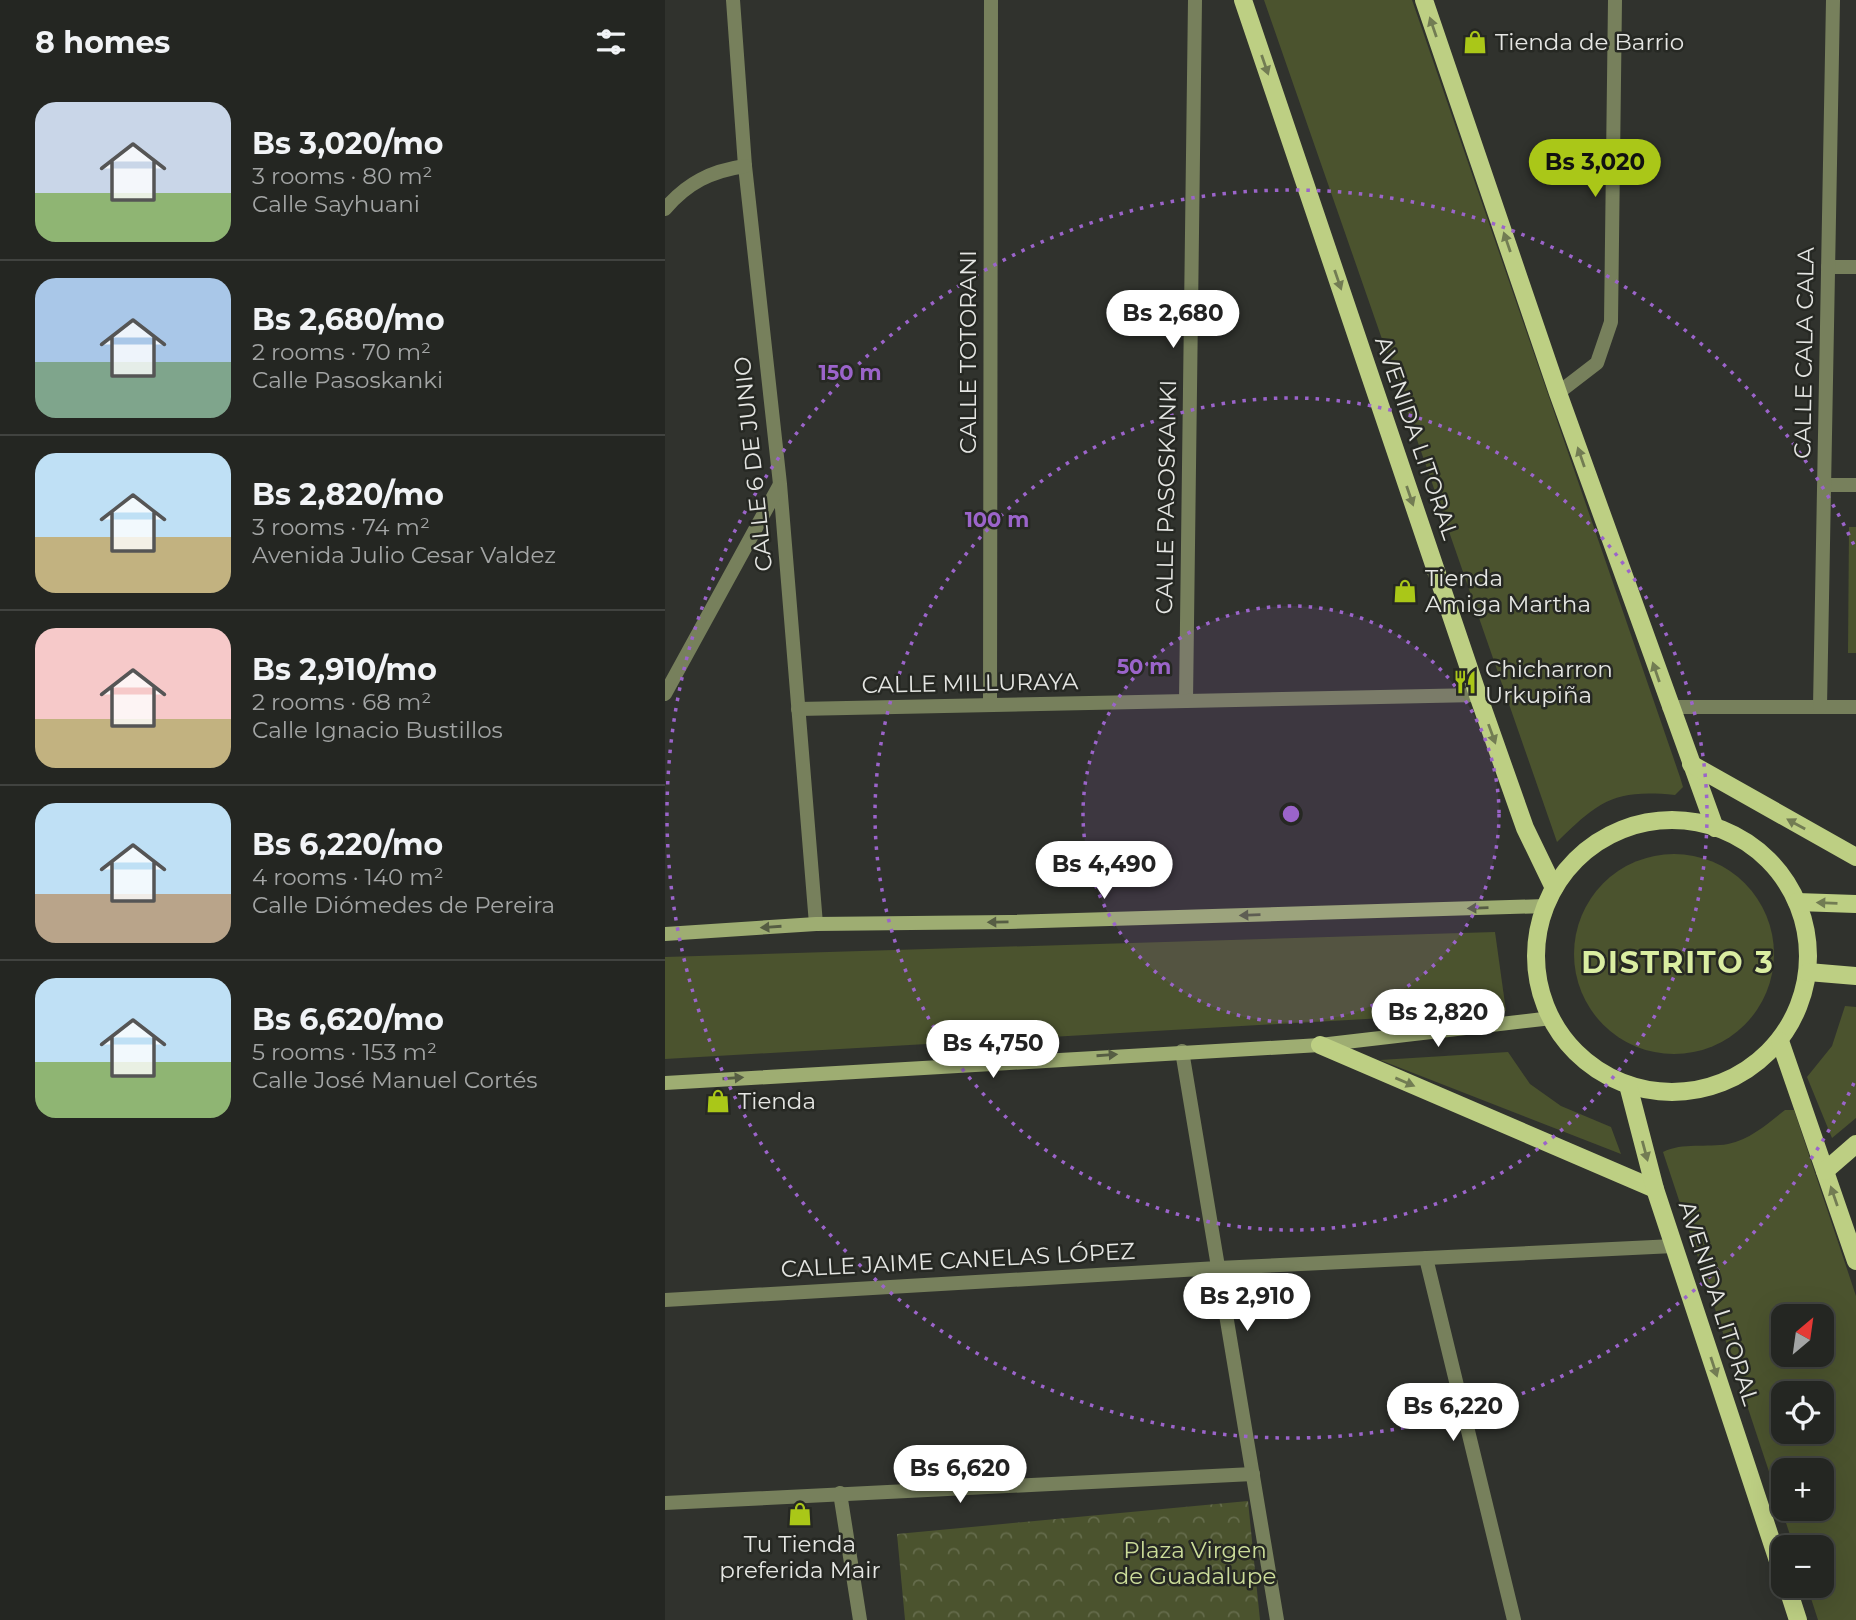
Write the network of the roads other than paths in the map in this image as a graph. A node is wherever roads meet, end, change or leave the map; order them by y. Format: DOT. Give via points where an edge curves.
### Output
graph roads {
  1 [pos="733,0"];
  2 [pos="991,0"];
  3 [pos="1195,0"];
  4 [pos="1243,0"];
  5 [pos="1424,0"];
  6 [pos="1615,0"];
  7 [pos="1833,0"];
  8 [pos="745,166"];
  9 [pos="665,209"];
  10 [pos="1828,267"];
  11 [pos="1856,267"];
  12 [pos="1558,393"];
  13 [pos="780,484"];
  14 [pos="1825,485"];
  15 [pos="1856,485"];
  16 [pos="665,695"];
  17 [pos="1478,695"];
  18 [pos="1186,701"];
  19 [pos="990,705"];
  20 [pos="1669,707"];
  21 [pos="1820,707"];
  22 [pos="1856,707"];
  23 [pos="798,709"];
  24 [pos="1691,764"];
  25 [pos="1715,828"];
  26 [pos="1856,857"];
  27 [pos="1554,888"];
  28 [pos="1797,902"];
  29 [pos="1856,904"];
  30 [pos="1546,906"];
  31 [pos="816,924"];
  32 [pos="665,934"];
  33 [pos="1808,972"];
  34 [pos="1856,976"];
  35 [pos="1552,1018"];
  36 [pos="1780,1041"];
  37 [pos="1320,1045"];
  38 [pos="1182,1051"];
  39 [pos="665,1083"];
  40 [pos="1627,1084"];
  41 [pos="1856,1144"];
  42 [pos="1825,1171"];
  43 [pos="1655,1189"];
  44 [pos="1674,1246"];
  45 [pos="1426,1258"];
  46 [pos="1856,1261"];
  47 [pos="1218,1268"];
  48 [pos="665,1300"];
  49 [pos="1253,1474"];
  50 [pos="840,1493"];
  51 [pos="665,1503"];
  52 [pos="1771,1540"];
  53 [pos="1791,1598"];
  54 [pos="860,1620"];
  55 [pos="1277,1620"];
  56 [pos="1514,1620"];
  57 [pos="1798,1620"];
  1 -- 8 [label="street, CALLE 6 DE JUNIO"];
  2 -- 19 [label="street, CALLE TOTORANI"];
  3 -- 18 [label="street, CALLE PASOSKANKI"];
  4 -- 17 [label="main road, AVENIDA LITORAL, one-way"];
  12 -- 5 [label="main road, one-way"];
  6 -- 12 [label="street" via="1611,323 1597,363"];
  7 -- 10 [label="street, CALLE CALA CALA"];
  8 -- 9 [label="street" via="696,180"];
  8 -- 13 [label="street, CALLE 6 DE JUNIO"];
  10 -- 11 [label="street"];
  10 -- 14 [label="street, CALLE CALA CALA"];
  20 -- 12 [label="main road, one-way"];
  13 -- 16 [label="street"];
  13 -- 23 [label="street, CALLE 6 DE JUNIO"];
  14 -- 15 [label="street"];
  14 -- 21 [label="street, CALLE CALA CALA"];
  17 -- 18 [label="street, CALLE MILLURAYA"];
  17 -- 27 [label="main road, AVENIDA LITORAL, one-way" via="1525,828"];
  18 -- 19 [label="street, CALLE MILLURAYA"];
  19 -- 23 [label="street, CALLE MILLURAYA"];
  20 -- 21 [label="street"];
  20 -- 24 [label="main road"];
  21 -- 22 [label="street"];
  23 -- 31 [label="street, CALLE 6 DE JUNIO"];
  24 -- 25 [label="main road"];
  26 -- 24 [label="main road, one-way"];
  25 -- 27 [label="main road" via="1685,821 1625,829 1573,862"];
  25 -- 28 [label="main road" via="1764,856"];
  27 -- 30 [label="main road"];
  29 -- 28 [label="main road, one-way"];
  28 -- 33 [label="main road" via="1807,937"];
  30 -- 31 [label="main road, one-way"];
  30 -- 35 [label="main road" via="1536,963"];
  31 -- 32 [label="main road, one-way"];
  33 -- 34 [label="main road"];
  33 -- 36 [label="main road" via="1801,1001"];
  35 -- 37 [label="main road"];
  35 -- 40 [label="main road" via="1583,1058"];
  36 -- 40 [label="main road" via="1763,1059 1720,1084 1670,1092"];
  36 -- 42 [label="main road"];
  37 -- 38 [label="main road"];
  37 -- 43 [label="main road, one-way"];
  39 -- 38 [label="main road, one-way"];
  38 -- 47 [label="street"];
  40 -- 43 [label="main road, AVENIDA LITORAL, one-way"];
  41 -- 42 [label="main road"];
  46 -- 42 [label="main road, one-way"];
  43 -- 44 [label="main road, AVENIDA LITORAL"];
  44 -- 45 [label="street, CALLE JAIME CANELAS LÓPEZ"];
  44 -- 52 [label="main road, AVENIDA LITORAL, one-way"];
  45 -- 47 [label="street, CALLE JAIME CANELAS LÓPEZ"];
  45 -- 56 [label="street"];
  47 -- 48 [label="street, CALLE JAIME CANELAS LÓPEZ"];
  47 -- 49 [label="street"];
  49 -- 50 [label="street"];
  49 -- 55 [label="street"];
  50 -- 51 [label="street"];
  50 -- 54 [label="street"];
  53 -- 57 [label="main road"];
}
